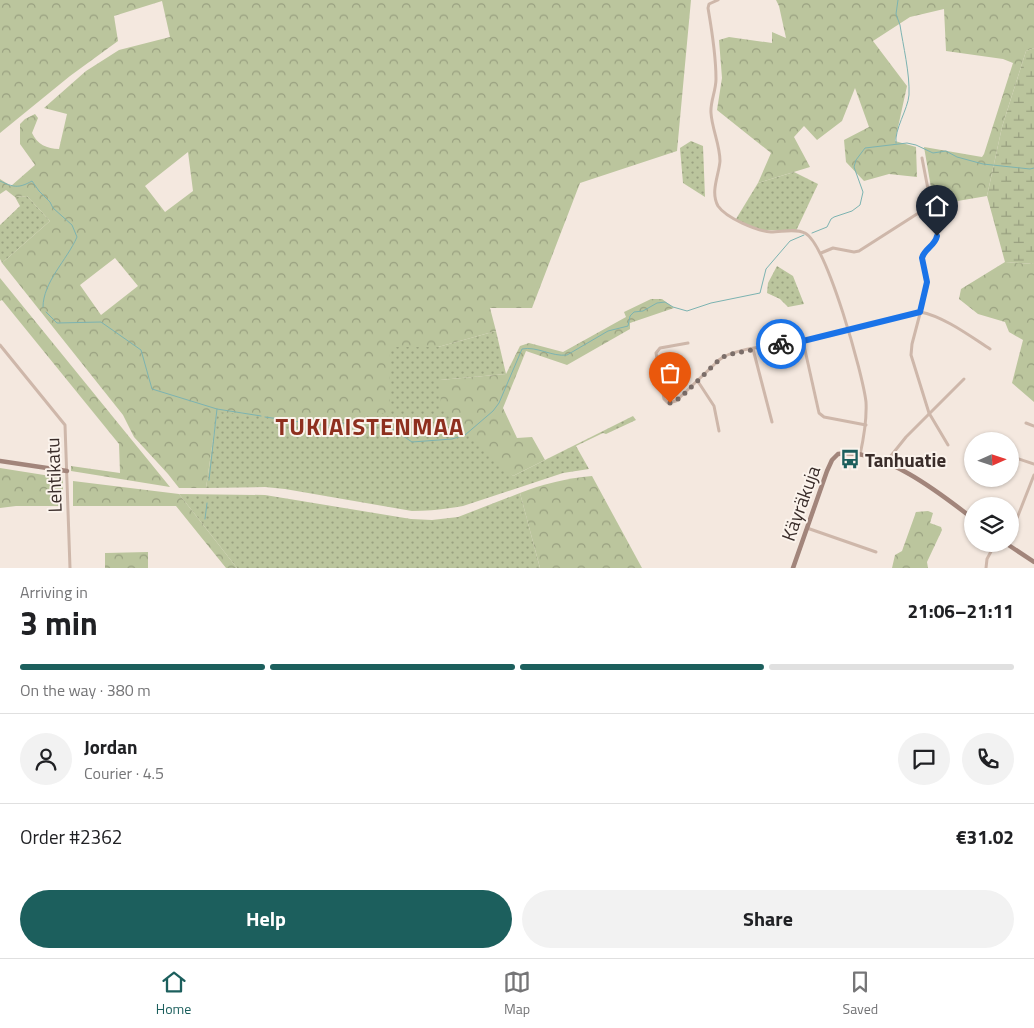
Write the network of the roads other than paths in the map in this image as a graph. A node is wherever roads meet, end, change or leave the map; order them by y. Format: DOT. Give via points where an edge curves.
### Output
graph roads {
  1 [pos="718,0"];
  2 [pos="922,158"];
  3 [pos="931,205"];
  4 [pos="821,253"];
  5 [pos="920,312"];
  6 [pos="847,330"];
  7 [pos="803,341"];
  8 [pos="688,343"];
  9 [pos="0,345"];
  10 [pos="753,349"];
  11 [pos="990,349"];
  12 [pos="964,379"];
  13 [pos="697,380"];
  14 [pos="930,413"];
  15 [pos="772,422"];
  16 [pos="1026,423"];
  17 [pos="866,425"];
  18 [pos="1034,426"];
  19 [pos="719,431"];
  20 [pos="948,445"];
  21 [pos="860,455"];
  22 [pos="1019,459"];
  23 [pos="0,461"];
  24 [pos="886,462"];
  25 [pos="1034,464"];
  26 [pos="67,471"];
  27 [pos="1034,475"];
  28 [pos="964,512"];
  29 [pos="1019,513"];
  30 [pos="807,528"];
  31 [pos="876,552"];
  32 [pos="990,552"];
  33 [pos="1019,552"];
  34 [pos="1034,562"];
  35 [pos="70,568"];
  36 [pos="793,568"];
  37 [pos="986,568"];
  1 -- 4 [label="street" via="708,8 716,79 710,110 720,161 715,198 718,207 758,230 802,232 811,238"];
  2 -- 3 [label="street"];
  3 -- 4 [label="street" via="859,251 833,248"];
  3 -- 5 [label="street" via="937,236 936,242 922,258 927,282"];
  4 -- 6 [label="street"];
  5 -- 6 [label="street"];
  5 -- 11 [label="street"];
  5 -- 14 [label="street" via="911,354"];
  6 -- 7 [label="street"];
  6 -- 17 [label="street" via="863,381"];
  7 -- 10 [label="street"];
  7 -- 17 [label="street" via="819,413 824,417"];
  8 -- 13 [label="street" via="662,347 656,352 665,400 674,402"];
  9 -- 26 [label="street, Lehtikatu" via="64,423"];
  10 -- 13 [label="street" via="721,358"];
  10 -- 15 [label="street"];
  12 -- 14 [label="street"];
  13 -- 19 [label="street" via="714,406"];
  14 -- 20 [label="street"];
  14 -- 24 [label="street"];
  16 -- 18 [label="street"];
  17 -- 21 [label="street"];
  21 -- 24 [label="street"];
  21 -- 30 [label="street, Käyräkuja" via="841,453 832,460"];
  22 -- 25 [label="street"];
  23 -- 26 [label="street"];
  24 -- 28 [label="street"];
  26 -- 35 [label="street, Lehtikatu"];
  27 -- 29 [label="street"];
  30 -- 31 [label="street"];
  30 -- 36 [label="street, Käyräkuja"];
  32 -- 37 [label="street"];
  33 -- 34 [label="street"];
}
